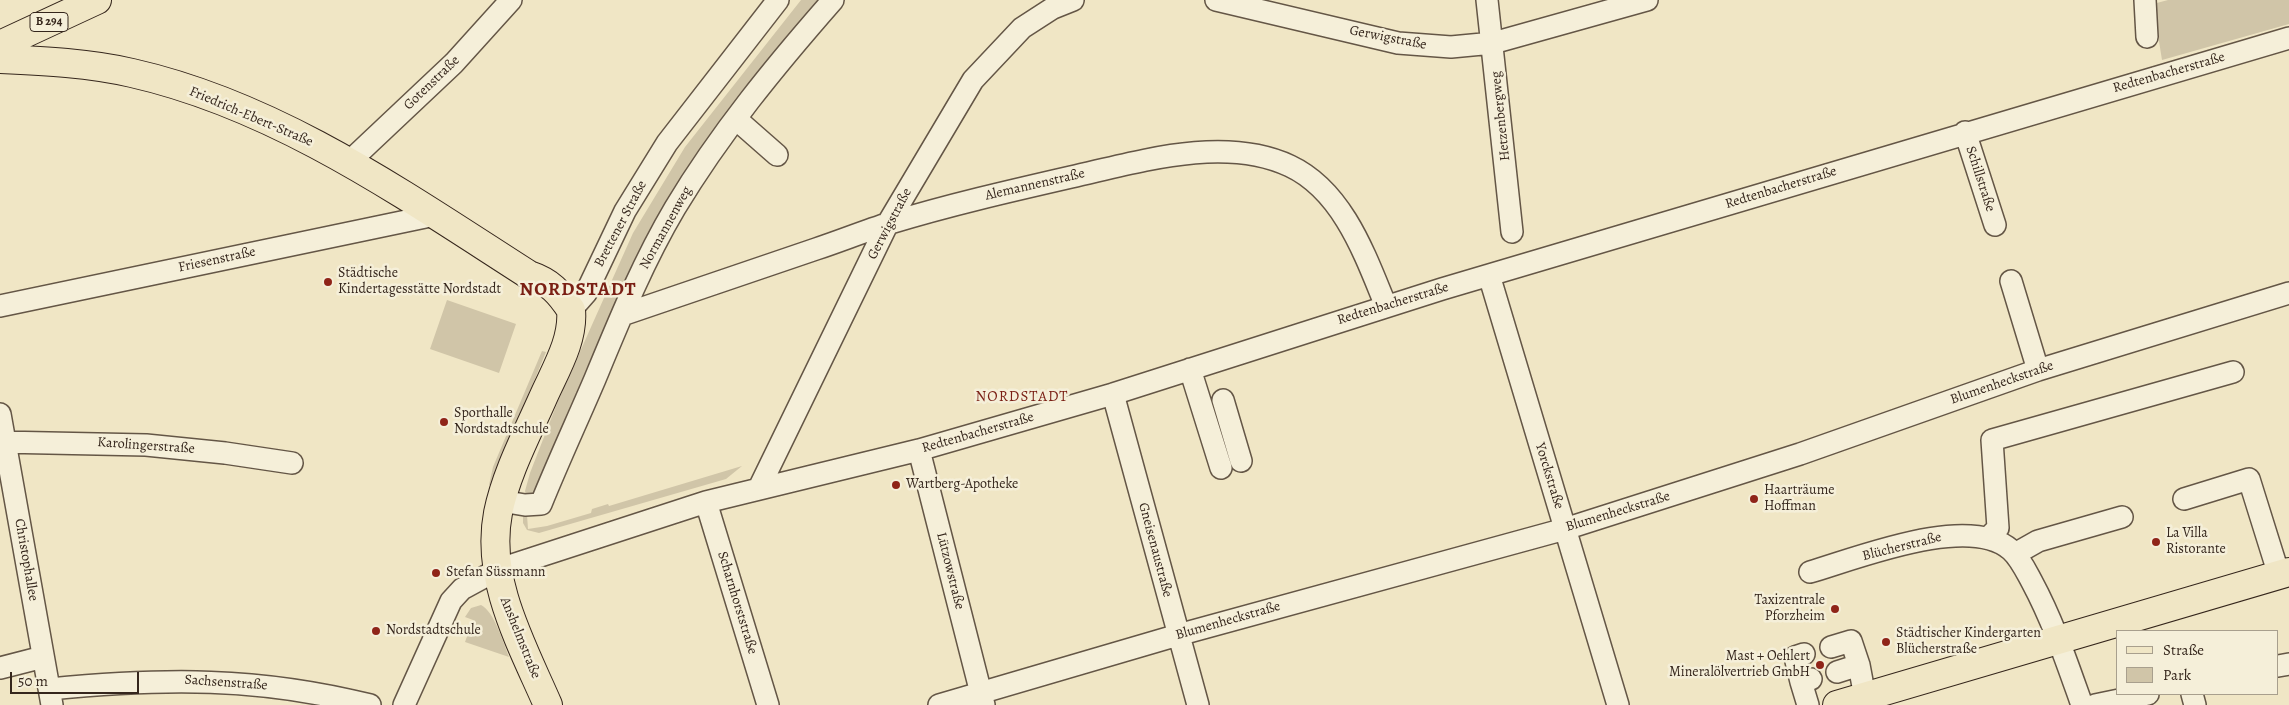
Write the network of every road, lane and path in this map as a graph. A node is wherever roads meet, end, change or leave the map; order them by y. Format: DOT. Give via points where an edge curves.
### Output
graph roads {
  1 [pos="97,0"];
  2 [pos="511,0"];
  3 [pos="778,0"];
  4 [pos="833,0"];
  5 [pos="1073,0"];
  6 [pos="1216,0"];
  7 [pos="1488,0"];
  8 [pos="1647,0"];
  9 [pos="2145,0"];
  10 [pos="2147,37"];
  11 [pos="2289,38"];
  12 [pos="1493,43"];
  13 [pos="0,45"];
  14 [pos="0,59"];
  15 [pos="736,119"];
  16 [pos="1965,132"];
  17 [pos="777,155"];
  18 [pos="348,162"];
  19 [pos="435,215"];
  20 [pos="888,224"];
  21 [pos="1995,226"];
  22 [pos="1512,232"];
  23 [pos="1488,275"];
  24 [pos="2011,281"];
  25 [pos="2289,293"];
  26 [pos="0,306"];
  27 [pos="1386,306"];
  28 [pos="571,310"];
  29 [pos="622,315"];
  30 [pos="1190,369"];
  31 [pos="2038,370"];
  32 [pos="2233,372"];
  33 [pos="1113,394"];
  34 [pos="1223,400"];
  35 [pos="0,414"];
  36 [pos="2,441"];
  37 [pos="1214,448"];
  38 [pos="919,450"];
  39 [pos="292,463"];
  40 [pos="1220,468"];
  41 [pos="758,488"];
  42 [pos="2184,499"];
  43 [pos="501,501"];
  44 [pos="706,502"];
  45 [pos="2122,517"];
  46 [pos="1565,529"];
  47 [pos="1988,538"];
  48 [pos="2015,554"];
  49 [pos="497,570"];
  50 [pos="1810,572"];
  51 [pos="2284,573"];
  52 [pos="1178,635"];
  53 [pos="2059,639"];
  54 [pos="1830,647"];
  55 [pos="1804,654"];
  56 [pos="43,657"];
  57 [pos="1859,665"];
  58 [pos="0,668"];
  59 [pos="1837,672"];
  60 [pos="2143,695"];
  61 [pos="1865,696"];
  62 [pos="51,697"];
  63 [pos="983,699"];
  64 [pos="370,705"];
  65 [pos="404,705"];
  66 [pos="548,705"];
  67 [pos="768,705"];
  68 [pos="939,705"];
  69 [pos="1198,705"];
  70 [pos="1618,705"];
  71 [pos="1808,705"];
  72 [pos="1837,705"];
  73 [pos="2082,705"];
  74 [pos="2095,705"];
  1 -- 13 [label="main road, B 294"];
  2 -- 18 [label="street, Gotenstraße" via="454,63"];
  3 -- 28 [label="street, Brettener Straße" via="667,143 625,211 586,293"];
  4 -- 15 [label="street, Normannenweg"];
  5 -- 20 [label="street, Gerwigstraße" via="1022,28 973,80"];
  6 -- 12 [label="street, Gerwigstraße" via="1398,43 1451,47"];
  7 -- 12 [label="street, Hetzenbergweg"];
  8 -- 12 [label="street, Gerwigstraße"];
  9 -- 10 [label="street"];
  11 -- 16 [label="street, Redtenbacherstraße"];
  12 -- 22 [label="street, Hetzenbergweg"];
  14 -- 18 [label="main road, Friedrich-Ebert-Straße" via="94,66 167,82 269,121"];
  15 -- 17 [label="street"];
  15 -- 29 [label="street, Normannenweg" via="675,208"];
  16 -- 21 [label="street, Schillstraße"];
  16 -- 23 [label="street, Redtenbacherstraße"];
  18 -- 19 [label="main road, Friedrich-Ebert-Straße"];
  19 -- 26 [label="street, Friesenstraße"];
  19 -- 28 [label="main road, Friedrich-Ebert-Straße" via="529,275 549,283 558,290"];
  20 -- 27 [label="street, Alemannenstraße" via="987,196 1142,161 1206,153 1248,154 1288,165 1321,188 1335,204 1362,248"];
  20 -- 29 [label="street, Alemannenstraße"];
  20 -- 41 [label="street, Gerwigstraße"];
  23 -- 27 [label="street, Redtenbacherstraße"];
  23 -- 46 [label="street, Yorckstraße"];
  24 -- 31 [label="street"];
  25 -- 31 [label="street, Blumenheckstraße"];
  27 -- 30 [label="street, Redtenbacherstraße"];
  28 -- 43 [label="main road" via="569,338"];
  29 -- 43 [label="street, Normannenweg" via="541,504"];
  30 -- 33 [label="street, Redtenbacherstraße"];
  30 -- 37 [label="street"];
  31 -- 46 [label="street, Blumenheckstraße" via="1800,454"];
  32 -- 47 [label="street" via="1992,440 1998,528"];
  33 -- 38 [label="street, Redtenbacherstraße"];
  33 -- 52 [label="street, Gneisenaustraße"];
  34 -- 37 [label="street" via="1238,451"];
  35 -- 36 [label="street, Christophallee"];
  36 -- 39 [label="street, Karolingerstraße" via="146,445"];
  36 -- 56 [label="street, Christophallee"];
  37 -- 40 [label="street"];
  38 -- 41 [label="street, Redtenbacherstraße"];
  38 -- 63 [label="street, Lützowstraße"];
  41 -- 44 [label="street, Redtenbacherstraße"];
  42 -- 51 [label="street" via="2249,479"];
  43 -- 49 [label="main road" via="496,536"];
  44 -- 49 [label="street, Redtenbacherstraße"];
  44 -- 67 [label="street, Scharnhorststraße"];
  45 -- 48 [label="street" via="2038,541"];
  46 -- 52 [label="street, Blumenheckstraße"];
  46 -- 70 [label="street, Yorckstraße"];
  47 -- 48 [label="street, Blücherstraße"];
  47 -- 50 [label="street, Blücherstraße" via="1954,535 1926,538"];
  48 -- 53 [label="street, Blücherstraße" via="2037,591"];
  49 -- 65 [label="street" via="462,588 451,601"];
  49 -- 66 [label="main road, Anshelmstraße" via="510,615"];
  51 -- 53 [label="main road"];
  52 -- 63 [label="street, Blumenheckstraße"];
  52 -- 69 [label="street, Gneisenaustraße"];
  53 -- 61 [label="main road"];
  53 -- 73 [label="street, Blücherstraße"];
  54 -- 57 [label="street" via="1851,641"];
  55 -- 71 [label="street" via="1795,657 1806,681"];
  56 -- 58 [label="street"];
  56 -- 62 [label="street, Christophallee"];
  57 -- 59 [label="street"];
  57 -- 61 [label="street"];
  60 -- 74 [label="street"];
  61 -- 72 [label="main road"];
  62 -- 64 [label="street, Sachsenstraße" via="127,682 200,680 295,689"];
  63 -- 68 [label="street, Blumenheckstraße"];
}
